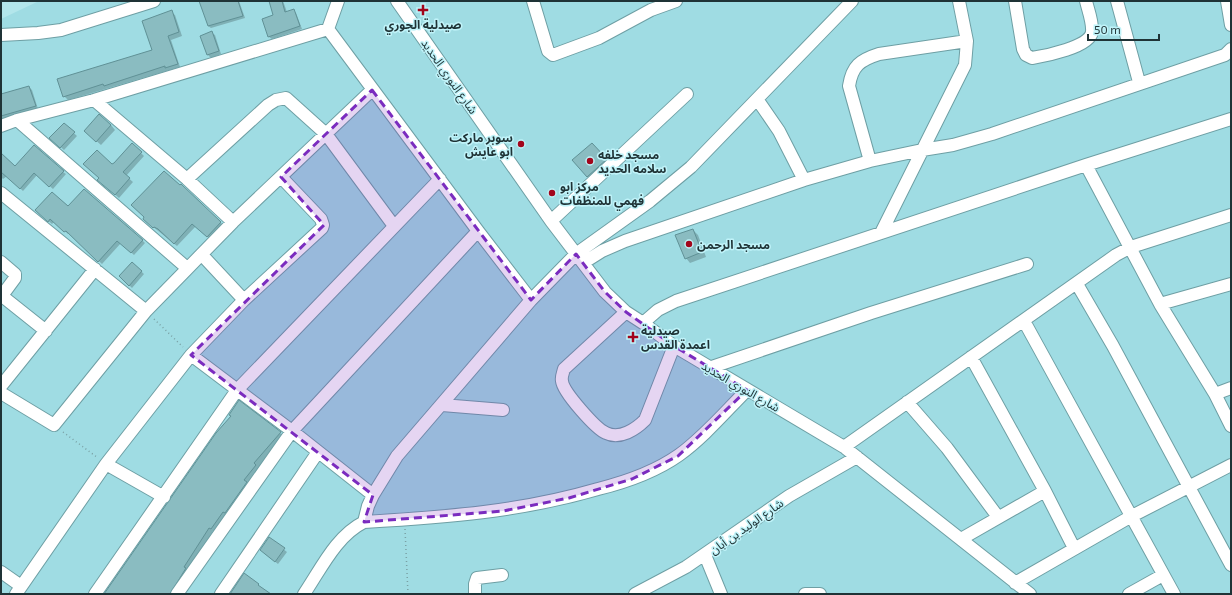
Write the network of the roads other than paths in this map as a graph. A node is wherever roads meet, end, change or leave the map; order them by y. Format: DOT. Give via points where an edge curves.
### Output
graph roads {
  1 [pos="154,1"];
  2 [pos="338,1"];
  3 [pos="397,1"];
  4 [pos="533,1"];
  5 [pos="676,1"];
  6 [pos="852,1"];
  7 [pos="959,1"];
  8 [pos="1015,1"];
  9 [pos="1086,1"];
  10 [pos="1117,1"];
  11 [pos="1227,1"];
  12 [pos="1231,25"];
  13 [pos="328,29"];
  14 [pos="1,35"];
  15 [pos="967,41"];
  16 [pos="1231,49"];
  17 [pos="1139,82"];
  18 [pos="372,90"];
  19 [pos="687,94"];
  20 [pos="757,99"];
  21 [pos="94,100"];
  22 [pos="17,120"];
  23 [pos="1231,120"];
  24 [pos="1,126"];
  25 [pos="326,134"];
  26 [pos="922,150"];
  27 [pos="870,161"];
  28 [pos="1086,165"];
  29 [pos="281,177"];
  30 [pos="186,179"];
  31 [pos="440,179"];
  32 [pos="804,180"];
  33 [pos="2,195"];
  34 [pos="1231,215"];
  35 [pos="551,221"];
  36 [pos="233,222"];
  37 [pos="394,226"];
  38 [pos="478,231"];
  39 [pos="881,233"];
  40 [pos="1131,247"];
  41 [pos="202,255"];
  42 [pos="580,258"];
  43 [pos="1,262"];
  44 [pos="1027,264"];
  45 [pos="187,268"];
  46 [pos="95,269"];
  47 [pos="1077,284"];
  48 [pos="1231,284"];
  49 [pos="1,297"];
  50 [pos="244,300"];
  51 [pos="531,300"];
  52 [pos="1160,304"];
  53 [pos="146,311"];
  54 [pos="626,312"];
  55 [pos="1024,321"];
  56 [pos="643,323"];
  57 [pos="46,331"];
  58 [pos="674,346"];
  59 [pos="191,355"];
  60 [pos="971,357"];
  61 [pos="709,368"];
  62 [pos="1,386"];
  63 [pos="1231,388"];
  64 [pos="237,390"];
  65 [pos="747,390"];
  66 [pos="1,393"];
  67 [pos="1215,394"];
  68 [pos="907,402"];
  69 [pos="442,405"];
  70 [pos="503,410"];
  71 [pos="1231,426"];
  72 [pos="292,430"];
  73 [pos="844,448"];
  74 [pos="318,452"];
  75 [pos="857,457"];
  76 [pos="106,464"];
  77 [pos="1231,465"];
  78 [pos="1188,486"];
  79 [pos="1045,491"];
  80 [pos="373,495"];
  81 [pos="164,497"];
  82 [pos="998,517"];
  83 [pos="1130,517"];
  84 [pos="364,522"];
  85 [pos="961,539"];
  86 [pos="1074,548"];
  87 [pos="705,555"];
  88 [pos="1231,565"];
  89 [pos="1,572"];
  90 [pos="502,575"];
  91 [pos="1163,576"];
  92 [pos="1015,583"];
  93 [pos="19,590"];
  94 [pos="95,594"];
  95 [pos="177,594"];
  96 [pos="221,594"];
  97 [pos="304,594"];
  98 [pos="475,594"];
  99 [pos="634,594"];
  100 [pos="721,594"];
  101 [pos="805,594"];
  102 [pos="820,594"];
  103 [pos="1030,594"];
  104 [pos="1129,594"];
  105 [pos="1174,594"];
  1 -- 14 [label="street" via="61,30"];
  2 -- 13 [label="street"];
  3 -- 35 [label="street, شارع النوري الحديد"];
  4 -- 5 [label="street" via="548,51 553,55 599,38 651,10"];
  6 -- 20 [label="street"];
  7 -- 15 [label="street"];
  8 -- 9 [label="street" via="1023,49 1026,55 1032,58 1081,44 1089,39 1092,28"];
  10 -- 17 [label="street"];
  11 -- 12 [label="street"];
  13 -- 18 [label="street"];
  13 -- 21 [label="street"];
  15 -- 26 [label="street" via="967,55 962,73"];
  15 -- 27 [label="street" via="879,54 868,57 855,67 849,86"];
  16 -- 17 [label="street" via="1225,54"];
  17 -- 26 [label="street" via="992,134 953,145"];
  18 -- 25 [label="street"];
  18 -- 31 [label="street"];
  19 -- 35 [label="street"];
  20 -- 32 [label="street" via="779,131"];
  20 -- 42 [label="street" via="691,167"];
  21 -- 22 [label="street"];
  21 -- 30 [label="street"];
  22 -- 24 [label="street"];
  22 -- 45 [label="street"];
  23 -- 28 [label="street"];
  25 -- 29 [label="street"];
  25 -- 30 [label="street" via="286,98 280,99 268,105"];
  25 -- 37 [label="street"];
  26 -- 27 [label="street"];
  26 -- 39 [label="street"];
  27 -- 32 [label="street"];
  28 -- 39 [label="street"];
  28 -- 40 [label="street"];
  29 -- 36 [label="street"];
  29 -- 50 [label="street" via="321,219 323,225 319,232"];
  30 -- 36 [label="street"];
  31 -- 37 [label="street"];
  31 -- 38 [label="street"];
  32 -- 42 [label="street" via="625,240"];
  33 -- 46 [label="street"];
  34 -- 40 [label="street"];
  35 -- 42 [label="street, شارع النوري الحديد"];
  36 -- 41 [label="street"];
  37 -- 64 [label="street"];
  38 -- 51 [label="street"];
  38 -- 72 [label="street"];
  39 -- 56 [label="street" via="676,301 658,310"];
  40 -- 47 [label="street"];
  40 -- 52 [label="street"];
  41 -- 45 [label="street"];
  41 -- 50 [label="street"];
  42 -- 51 [label="street"];
  42 -- 54 [label="street, شارع النوري الحديد" via="605,292"];
  43 -- 49 [label="street" via="15,274 15,278"];
  44 -- 61 [label="street"];
  45 -- 53 [label="street"];
  46 -- 53 [label="street"];
  46 -- 57 [label="street"];
  47 -- 55 [label="street"];
  47 -- 78 [label="street"];
  48 -- 52 [label="street"];
  49 -- 57 [label="street"];
  50 -- 59 [label="street"];
  51 -- 69 [label="street"];
  52 -- 67 [label="street"];
  53 -- 66 [label="street" via="54,425"];
  54 -- 56 [label="street, شارع النوري الحديد"];
  54 -- 58 [label="street" via="564,369 562,375 567,391 606,434 624,434 645,420"];
  55 -- 60 [label="street"];
  55 -- 83 [label="street"];
  56 -- 58 [label="street, شارع النوري الحديد"];
  57 -- 62 [label="street"];
  58 -- 61 [label="street, شارع النوري الحديد"];
  59 -- 64 [label="street"];
  59 -- 76 [label="street"];
  60 -- 68 [label="street"];
  60 -- 79 [label="street"];
  61 -- 65 [label="street, شارع النوري الحديد"];
  63 -- 67 [label="street"];
  64 -- 72 [label="street"];
  64 -- 81 [label="street"];
  65 -- 73 [label="street, شارع النوري الحديد"];
  65 -- 84 [label="street" via="678,456 632,479 569,498 503,511"];
  67 -- 71 [label="street"];
  68 -- 73 [label="street"];
  68 -- 82 [label="street" via="947,448"];
  69 -- 70 [label="street"];
  69 -- 80 [label="street" via="397,456"];
  72 -- 74 [label="street"];
  72 -- 95 [label="street"];
  73 -- 75 [label="street, شارع النوري الحديد"];
  74 -- 80 [label="street"];
  74 -- 96 [label="street"];
  75 -- 85 [label="street, شارع النوري الحديد"];
  75 -- 87 [label="street, شارع الوليد بن أبان" via="789,496"];
  76 -- 81 [label="street"];
  76 -- 93 [label="street"];
  77 -- 78 [label="street"];
  78 -- 83 [label="street"];
  78 -- 88 [label="street"];
  79 -- 82 [label="street"];
  79 -- 86 [label="street"];
  80 -- 84 [label="street"];
  81 -- 94 [label="street"];
  82 -- 85 [label="street"];
  83 -- 86 [label="street"];
  83 -- 91 [label="street"];
  84 -- 97 [label="street" via="341,540"];
  85 -- 92 [label="street, شارع النوري الحديد"];
  86 -- 92 [label="street"];
  87 -- 99 [label="street, شارع الوليد بن أبان" via="666,579"];
  87 -- 100 [label="street"];
  89 -- 93 [label="street"];
  90 -- 98 [label="street" via="477,578 474,584"];
  91 -- 104 [label="street"];
  91 -- 105 [label="street"];
  92 -- 103 [label="street, شارع النوري الحديد"];
  101 -- 102 [label="street"];
}
